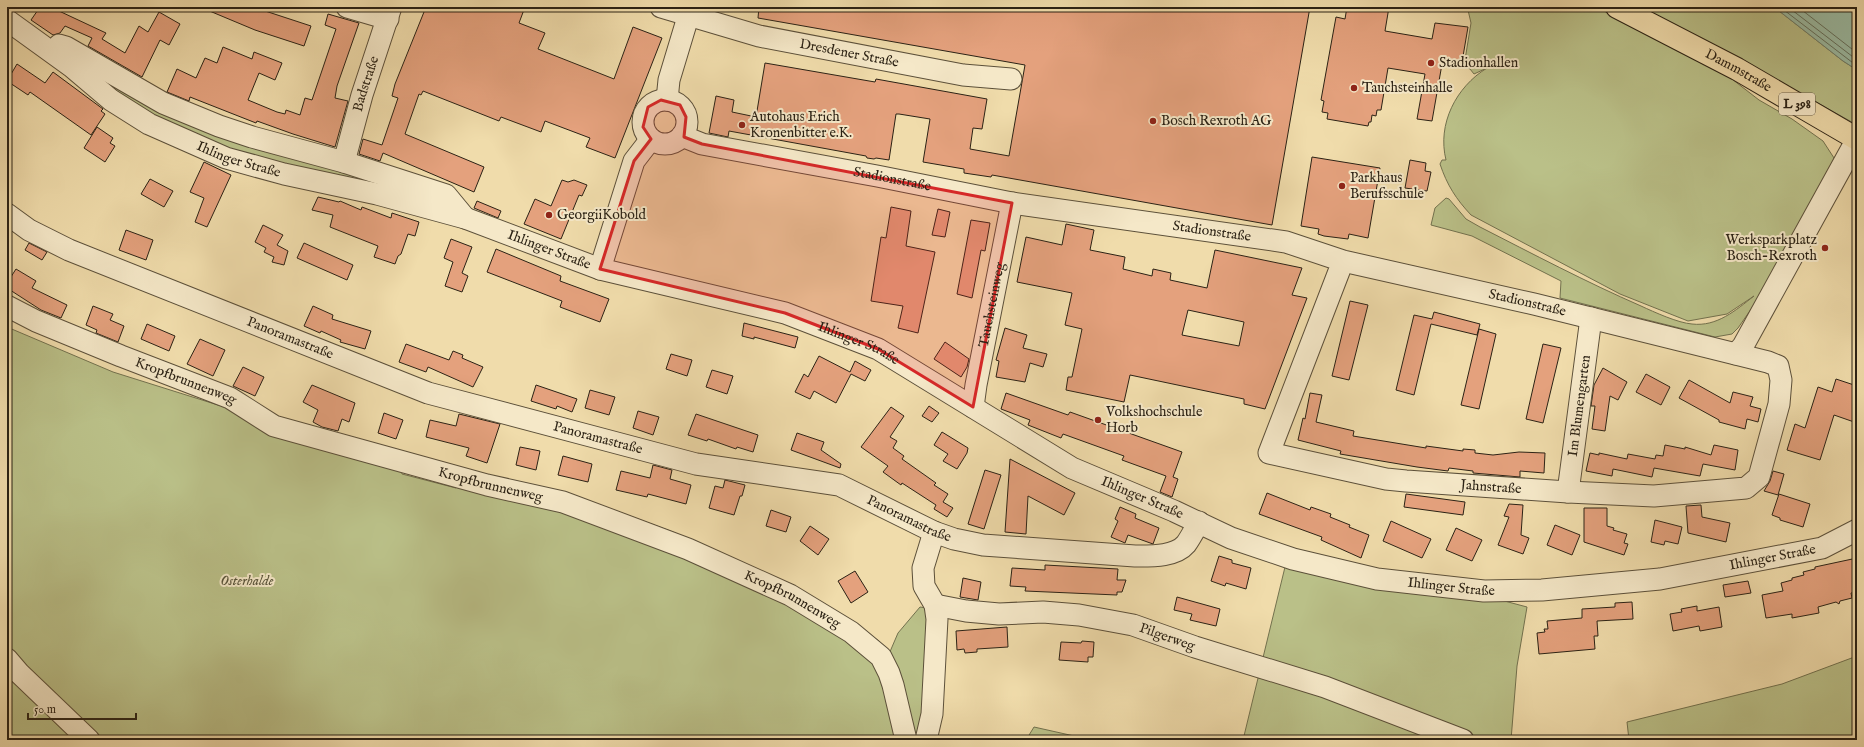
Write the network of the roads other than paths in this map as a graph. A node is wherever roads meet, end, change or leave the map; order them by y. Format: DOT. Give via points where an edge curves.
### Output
graph roads {
  1 [pos="347,7"];
  2 [pos="662,7"];
  3 [pos="1616,7"];
  4 [pos="690,11"];
  5 [pos="389,13"];
  6 [pos="7,20"];
  7 [pos="38,43"];
  8 [pos="1011,79"];
  9 [pos="667,100"];
  10 [pos="682,136"];
  11 [pos="650,139"];
  12 [pos="1857,139"];
  13 [pos="344,162"];
  14 [pos="1012,203"];
  15 [pos="7,214"];
  16 [pos="465,218"];
  17 [pos="1343,261"];
  18 [pos="600,269"];
  19 [pos="7,306"];
  20 [pos="1591,318"];
  21 [pos="1736,354"];
  22 [pos="973,407"];
  23 [pos="1568,492"];
  24 [pos="1199,522"];
  25 [pos="1857,530"];
  26 [pos="934,532"];
  27 [pos="935,605"];
  28 [pos="7,659"];
  29 [pos="88,740"];
  30 [pos="906,740"];
  31 [pos="926,740"];
  32 [pos="1464,740"];
  1 -- 5 [label="street"];
  2 -- 4 [label="street, Dresdener Straße"];
  3 -- 12 [label="main road, Dammstraße / L 398" via="1737,69"];
  4 -- 8 [label="street, Dresdener Straße" via="759,36 963,75"];
  4 -- 9 [label="street" via="669,80"];
  5 -- 13 [label="street, Badstraße" via="362,95"];
  6 -- 7 [label="street, Ihlinger Straße"];
  7 -- 13 [label="street, Ihlinger Straße" via="66,47 162,103 218,126"];
  7 -- 16 [label="street, Ihlinger Straße" via="72,67 111,100 149,124 226,158"];
  9 -- 10 [label="street" via="680,105 686,117 687,124"];
  9 -- 11 [label="street" via="654,102 645,112 643,127"];
  10 -- 11 [label="street" via="667,144 656,143"];
  10 -- 14 [label="street, Stadionstraße" via="702,144"];
  11 -- 18 [label="street" via="634,161"];
  12 -- 21 [label="street" via="1743,346"];
  13 -- 16 [label="street, Ihlinger Straße" via="446,195"];
  14 -- 17 [label="street, Stadionstraße" via="1286,242"];
  14 -- 22 [label="street, Tauchsteinweg"];
  15 -- 26 [label="street, Panoramastraße" via="29,230 69,250 428,393 696,464 839,485"];
  16 -- 18 [label="street, Ihlinger Straße"];
  17 -- 20 [label="street, Stadionstraße"];
  17 -- 23 [label="street, Jahnstraße" via="1269,453 1386,479"];
  18 -- 22 [label="street, Ihlinger Straße" via="785,313 878,349"];
  19 -- 30 [label="street, Kropfbrunnenweg" via="36,321 230,398 274,426 487,485 562,502 688,549 790,595 851,632 881,657 893,685"];
  20 -- 21 [label="street, Stadionstraße"];
  20 -- 23 [label="street, Im Blumengarten"];
  21 -- 23 [label="street, Jahnstraße" via="1778,366 1781,380 1779,404 1759,477 1746,488 1654,496"];
  22 -- 24 [label="street, Ihlinger Straße" via="1072,468"];
  24 -- 25 [label="street, Ihlinger Straße" via="1231,538 1265,550 1339,571 1377,579 1484,591 1542,590 1660,579 1822,548"];
  24 -- 26 [label="street, Panoramastraße" via="1185,545 1176,551 1135,556 983,544 954,539"];
  26 -- 27 [label="street" via="923,568 924,586"];
  27 -- 31 [label="street" via="937,619 932,714"];
  27 -- 32 [label="street, Pilgerweg" via="999,614 1043,612 1079,615 1133,625 1325,687"];
  28 -- 29 [label="street" via="18,673"];
}
